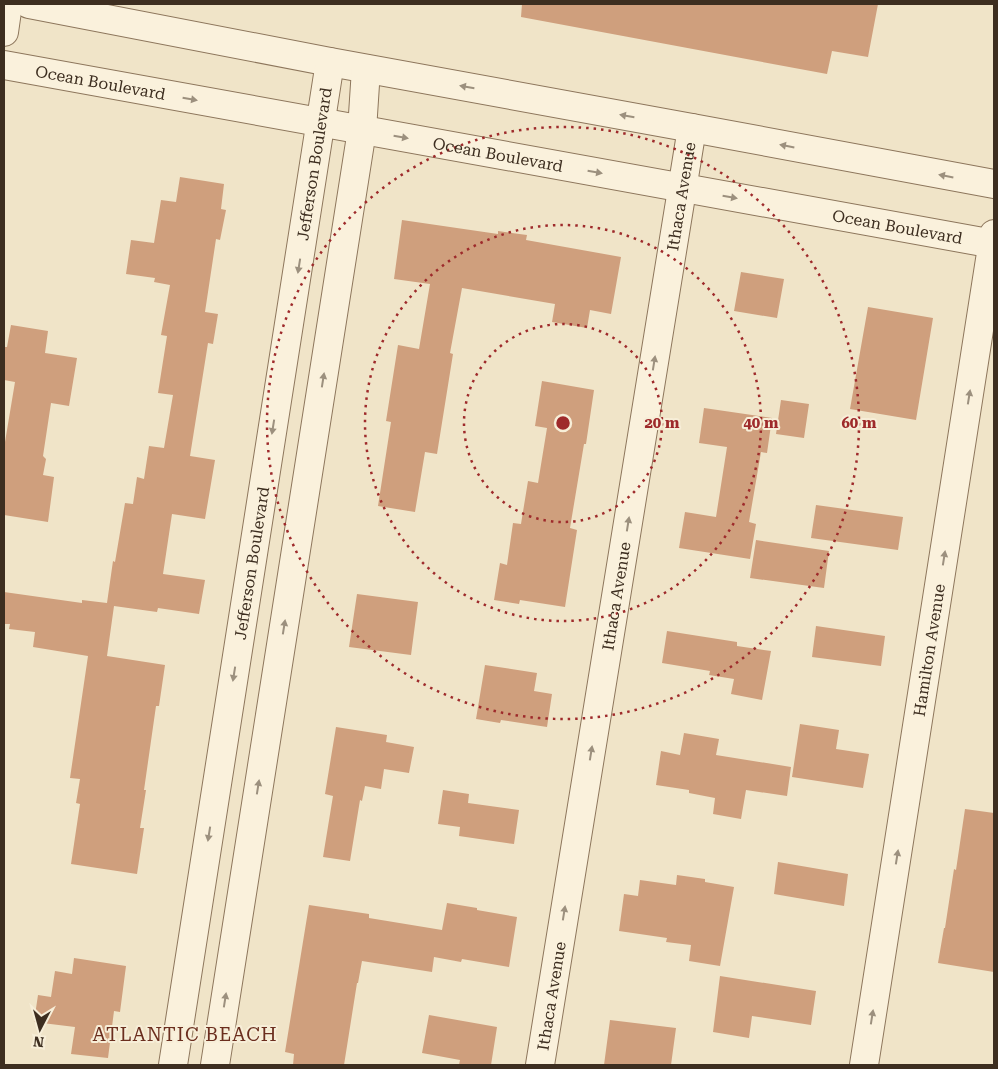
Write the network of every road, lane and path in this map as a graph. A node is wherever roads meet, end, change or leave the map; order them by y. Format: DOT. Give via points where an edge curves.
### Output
graph roads {
  1 [pos="8,4"];
  2 [pos="29,4"];
  3 [pos="4,32"];
  4 [pos="330,62"];
  5 [pos="4,65"];
  6 [pos="366,69"];
  7 [pos="321,123"];
  8 [pos="692,128"];
  9 [pos="362,130"];
  10 [pos="994,184"];
  11 [pos="682,188"];
  12 [pos="994,240"];
  13 [pos="172,1065"];
  14 [pos="214,1065"];
  15 [pos="540,1065"];
  16 [pos="864,1065"];
  1 -- 3 [label="street"];
  2 -- 4 [label="street"];
  4 -- 6 [label="street"];
  4 -- 7 [label="street, Jefferson Boulevard"];
  5 -- 7 [label="street, Ocean Boulevard, one-way"];
  8 -- 6 [label="street, one-way"];
  6 -- 9 [label="street"];
  7 -- 9 [label="street, Ocean Boulevard"];
  7 -- 13 [label="street, Jefferson Boulevard, one-way"];
  10 -- 8 [label="street, one-way"];
  8 -- 11 [label="street, Ithaca Avenue"];
  9 -- 11 [label="street, Ocean Boulevard, one-way"];
  14 -- 9 [label="street, one-way"];
  11 -- 12 [label="street, Ocean Boulevard, one-way"];
  15 -- 11 [label="street, Ithaca Avenue, one-way"];
  16 -- 12 [label="street, Hamilton Avenue, one-way"];
}
